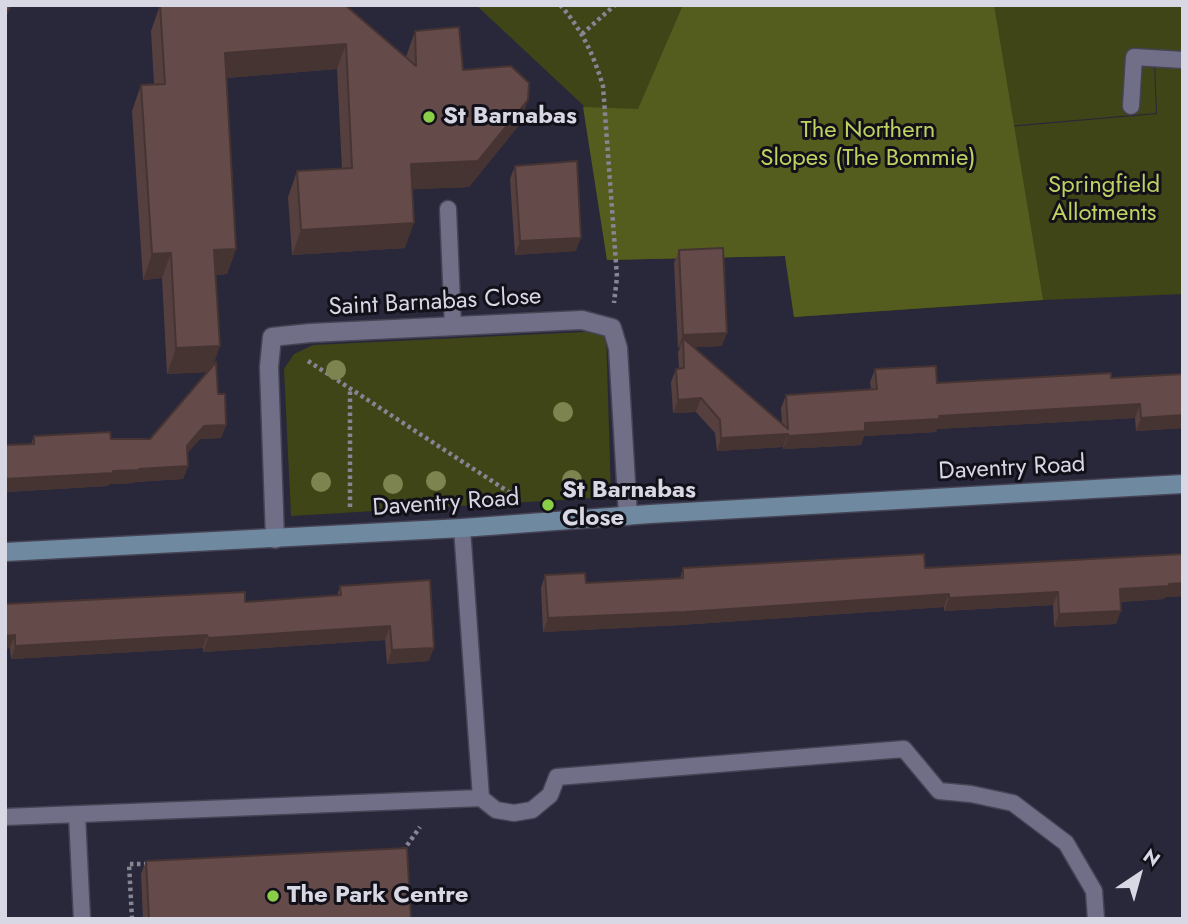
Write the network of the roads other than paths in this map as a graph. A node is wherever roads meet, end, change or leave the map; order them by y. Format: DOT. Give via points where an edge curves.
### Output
graph roads {
  1 [pos="1183,60"];
  2 [pos="1131,106"];
  3 [pos="448,209"];
  4 [pos="453,327"];
  5 [pos="1183,484"];
  6 [pos="628,516"];
  7 [pos="463,528"];
  8 [pos="275,538"];
  9 [pos="5,552"];
  10 [pos="481,798"];
  11 [pos="77,816"];
  12 [pos="5,817"];
  13 [pos="82,919"];
  14 [pos="1096,919"];
  1 -- 2 [label="lane" via="1134,57"];
  3 -- 4 [label="lane"];
  4 -- 6 [label="street, Saint Barnabas Close" via="582,320 612,328 618,348"];
  4 -- 8 [label="street, Saint Barnabas Close" via="272,337"];
  5 -- 6 [label="street, Daventry Road"];
  6 -- 7 [label="street, Daventry Road"];
  7 -- 8 [label="street, Daventry Road"];
  7 -- 10 [label="lane"];
  8 -- 9 [label="street, Daventry Road"];
  10 -- 11 [label="lane"];
  10 -- 14 [label="lane" via="495,810 514,813 532,810 550,795 557,777 904,749 939,791 1013,803 1066,843 1094,891"];
  11 -- 12 [label="lane"];
  11 -- 13 [label="lane"];
}
